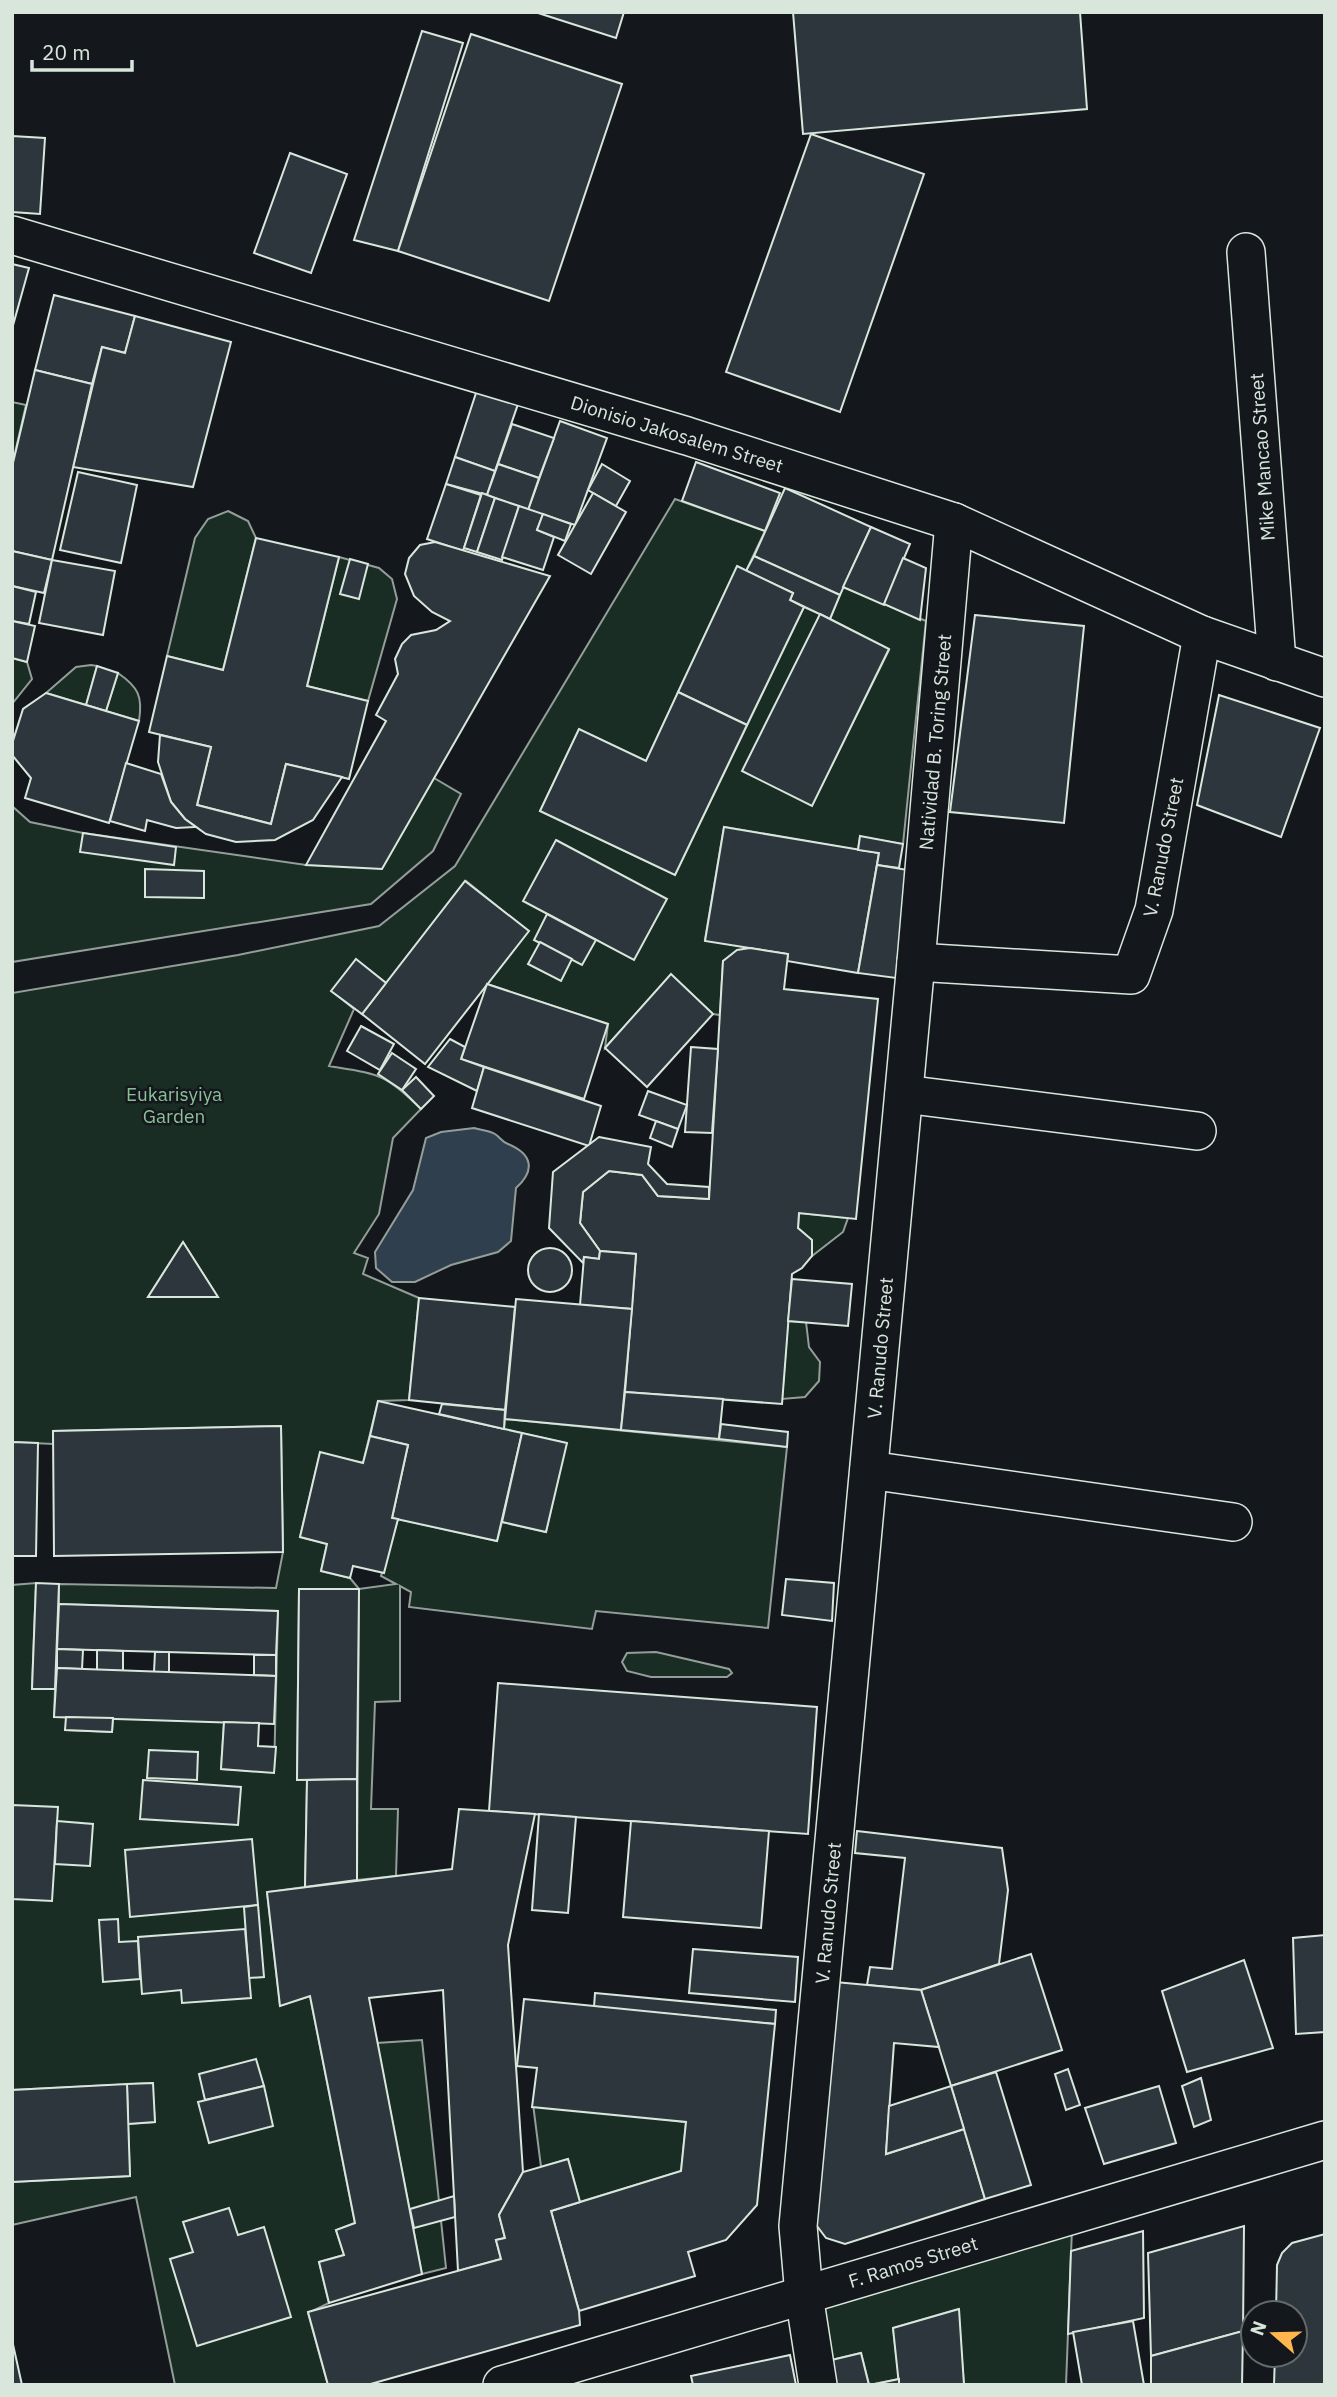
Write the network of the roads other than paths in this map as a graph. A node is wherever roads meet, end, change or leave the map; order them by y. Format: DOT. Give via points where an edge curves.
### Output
graph roads {
  1 [pos="12,235"];
  2 [pos="1246,252"];
  3 [pos="954,522"];
  4 [pos="1202,635"];
  5 [pos="1278,662"];
  6 [pos="1325,678"];
  7 [pos="916,962"];
  8 [pos="904,1094"];
  9 [pos="1197,1131"];
  10 [pos="869,1470"];
  11 [pos="1233,1522"];
  12 [pos="1325,2140"];
  13 [pos="804,2295"];
  14 [pos="502,2385"];
  15 [pos="818,2385"];
  1 -- 3 [label="street, Dionisio Jakosalem Street" via="687,436"];
  2 -- 5 [label="street, Mike Mancao Street"];
  3 -- 4 [label="street, Dionisio Jakosalem Street"];
  3 -- 7 [label="street, Natividad B. Toring Street"];
  4 -- 5 [label="street, Dionisio Jakosalem Street"];
  4 -- 7 [label="street, V. Ranudo Street" via="1154,910 1131,975"];
  5 -- 6 [label="street, Dionisio Jakosalem Street"];
  7 -- 8 [label="street, V. Ranudo Street"];
  8 -- 9 [label="street"];
  8 -- 10 [label="street, V. Ranudo Street"];
  10 -- 11 [label="street"];
  10 -- 13 [label="street, V. Ranudo Street" via="799,2226"];
  12 -- 13 [label="street, F. Ramos Street"];
  13 -- 14 [label="street, F. Ramos Street"];
  13 -- 15 [label="street, V. Ranudo Street"];
}
